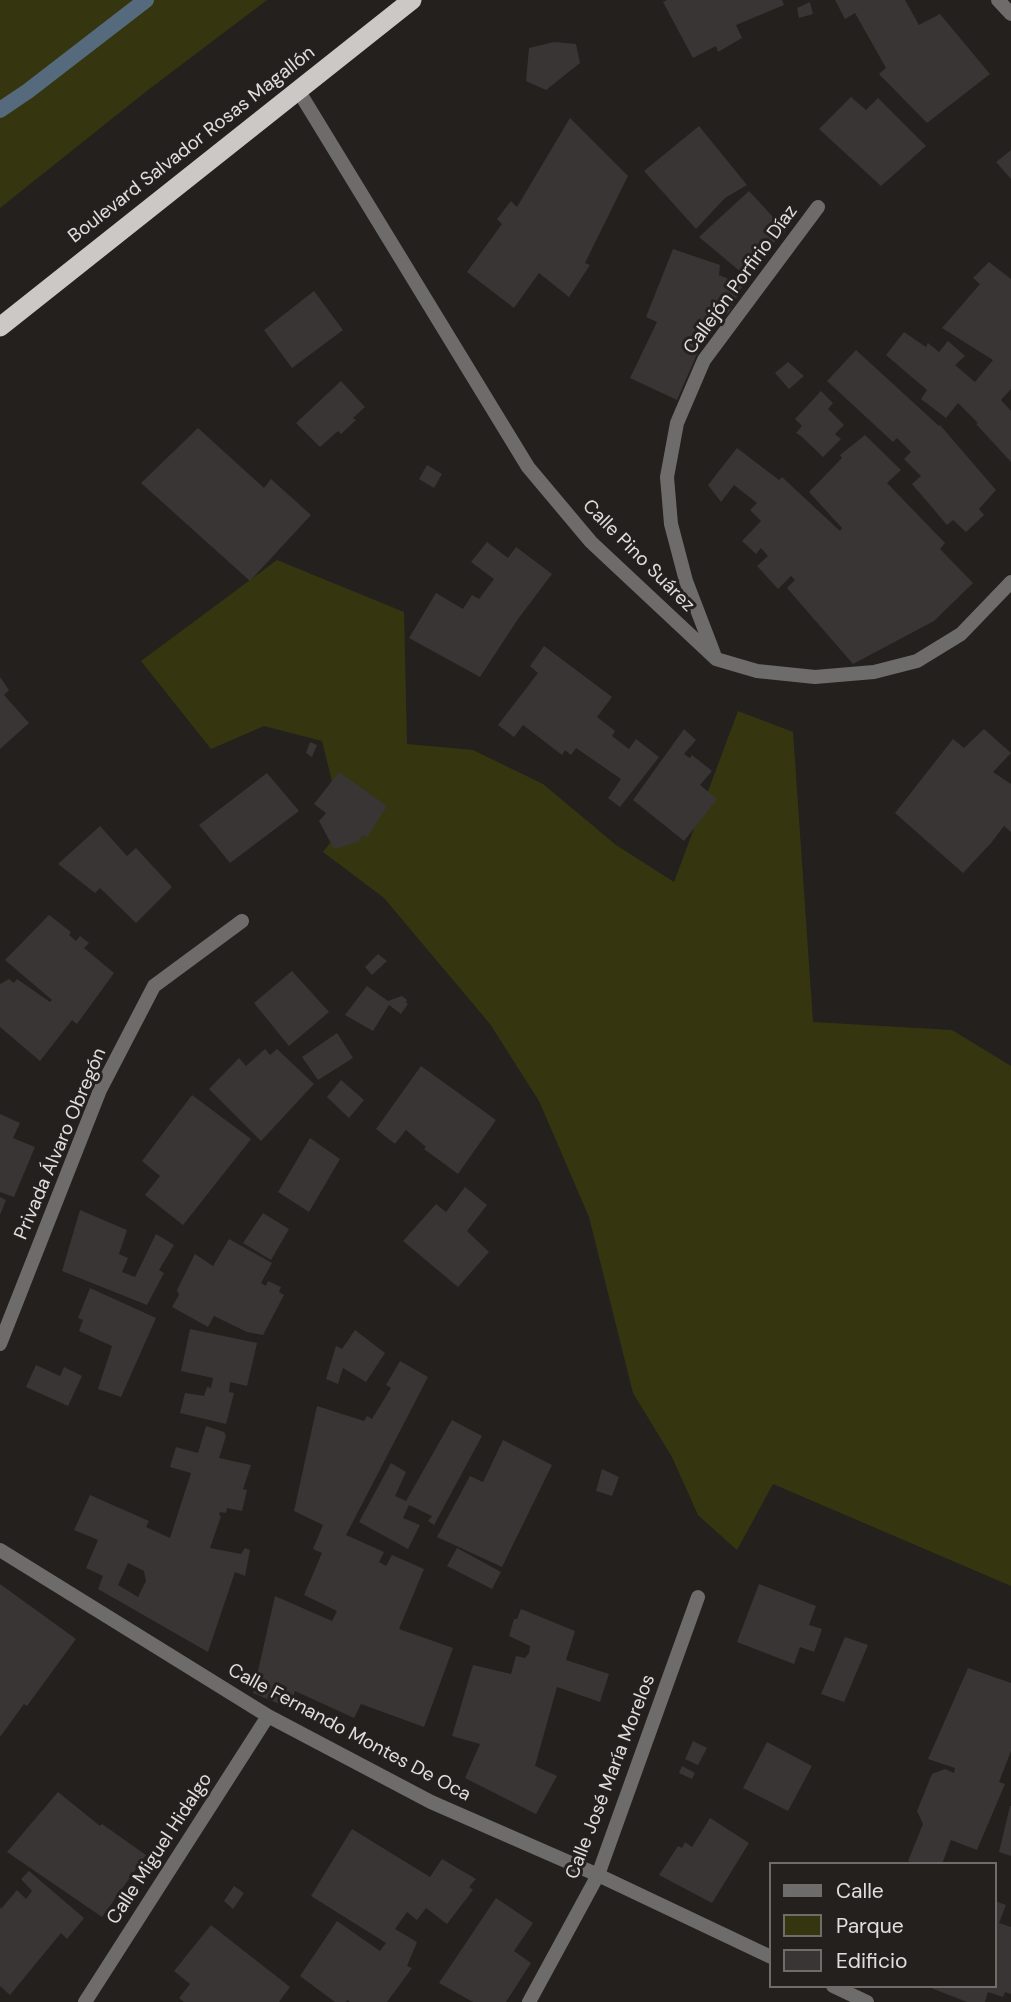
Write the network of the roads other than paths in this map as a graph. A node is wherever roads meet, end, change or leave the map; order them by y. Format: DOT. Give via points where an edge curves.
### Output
graph roads {
  1 [pos="412,0"];
  2 [pos="998,0"];
  3 [pos="1011,14"];
  4 [pos="298,90"];
  5 [pos="818,206"];
  6 [pos="0,327"];
  7 [pos="1011,582"];
  8 [pos="716,659"];
  9 [pos="242,921"];
  10 [pos="0,1344"];
  11 [pos="0,1550"];
  12 [pos="698,1597"];
  13 [pos="268,1716"];
  14 [pos="598,1875"];
  15 [pos="769,1956"];
  16 [pos="837,1988"];
  17 [pos="85,2002"];
  18 [pos="529,2002"];
  19 [pos="867,2002"];
  1 -- 4 [label="highway, Boulevard Salvador Rosas Magallón"];
  2 -- 3 [label="street"];
  4 -- 6 [label="highway, Boulevard Salvador Rosas Magallón"];
  4 -- 8 [label="street, Calle Pino Suárez" via="528,467 591,542"];
  5 -- 8 [label="street, Callejón Porfirio Díaz" via="704,360 677,423 667,478 671,524 686,581"];
  7 -- 8 [label="street, Calle Pino Suárez" via="961,634 917,661 874,673 815,677 757,671"];
  9 -- 10 [label="street, Privada Álvaro Obregón" via="154,986 100,1090"];
  11 -- 13 [label="street, Calle Fernando Montes De Oca"];
  12 -- 14 [label="street, Calle José María Morelos"];
  13 -- 14 [label="street, Calle Fernando Montes De Oca" via="431,1802"];
  13 -- 17 [label="street, Calle Miguel Hidalgo"];
  14 -- 15 [label="street, Calle Fernando Montes De Oca"];
  14 -- 18 [label="street, Calle José María Morelos"];
  16 -- 19 [label="street"];
}
